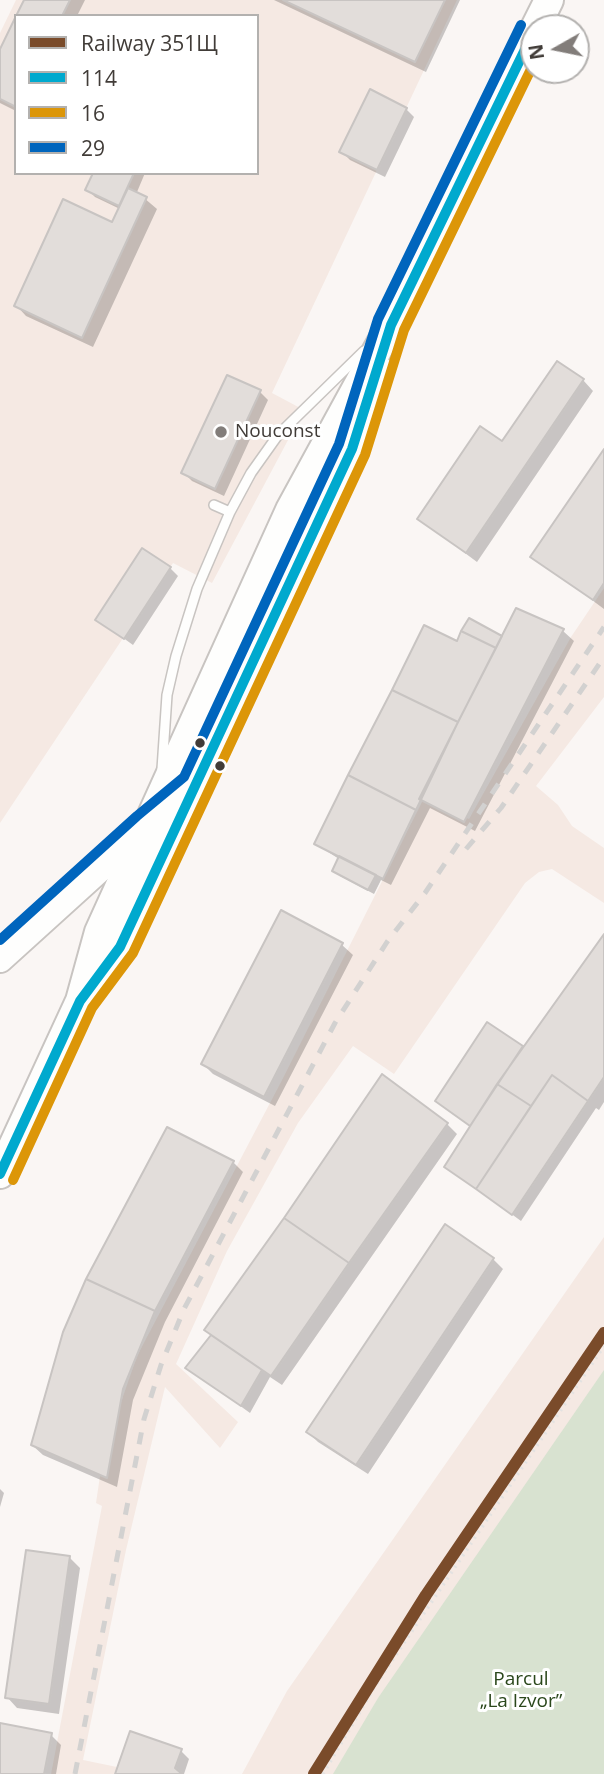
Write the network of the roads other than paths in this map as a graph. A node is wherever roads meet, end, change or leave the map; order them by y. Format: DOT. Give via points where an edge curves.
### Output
graph roads {
  1 [pos="520,60"];
  2 [pos="391,325"];
  3 [pos="214,505"];
  4 [pos="230,512"];
  5 [pos="195,786"];
  6 [pos="161,792"];
  7 [pos="146,826"];
  8 [pos="0,959"];
  9 [pos="80,1001"];
  10 [pos="0,1174"];
  1 -- 2 [label="main road"];
  2 -- 4 [label="lane" via="278,435"];
  2 -- 5 [label="main road" via="352,449"];
  2 -- 6 [label="main road" via="290,510"];
  3 -- 4 [label="lane"];
  4 -- 6 [label="lane" via="197,589 176,656 163,731"];
  5 -- 7 [label="main road"];
  5 -- 9 [label="main road" via="120,947"];
  6 -- 7 [label="main road"];
  7 -- 8 [label="main road"];
  7 -- 9 [label="main road" via="99,932"];
  9 -- 10 [label="main road"];
}
